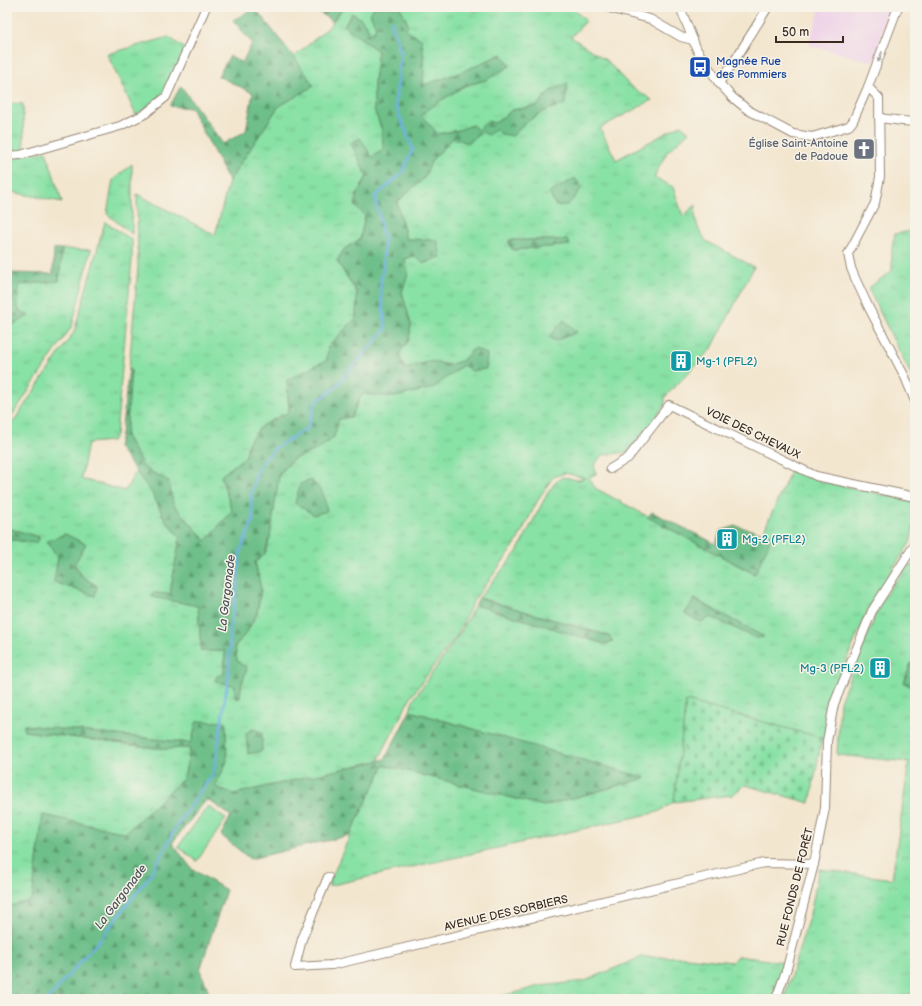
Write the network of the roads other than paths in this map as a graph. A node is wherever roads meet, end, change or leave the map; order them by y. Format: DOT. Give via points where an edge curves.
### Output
graph roads {
  1 [pos="206,7"];
  2 [pos="680,7"];
  3 [pos="689,7"];
  4 [pos="768,7"];
  5 [pos="898,7"];
  6 [pos="609,8"];
  7 [pos="685,18"];
  8 [pos="692,40"];
  9 [pos="719,82"];
  10 [pos="868,87"];
  11 [pos="879,118"];
  12 [pos="915,122"];
  13 [pos="7,156"];
  14 [pos="915,401"];
  15 [pos="610,469"];
  16 [pos="915,497"];
  17 [pos="915,544"];
  18 [pos="814,864"];
  19 [pos="328,877"];
  20 [pos="776,999"];
  1 -- 13 [label="street" via="166,97 145,114 120,126 20,155"];
  2 -- 7 [label="street"];
  3 -- 7 [label="street"];
  4 -- 9 [label="street"];
  5 -- 10 [label="street, one-way"];
  6 -- 8 [label="street" via="650,19 681,37"];
  7 -- 8 [label="street"];
  8 -- 9 [label="street"];
  9 -- 10 [label="street" via="748,110 793,134 812,137 849,126"];
  10 -- 11 [label="street" via="879,98"];
  11 -- 12 [label="street"];
  11 -- 14 [label="street" via="880,177 875,203 848,254 855,278"];
  15 -- 16 [label="street, VOIE DES CHEVAUX" via="628,458 669,405 816,476"];
  17 -- 18 [label="street, RUE FONDS DE FORÊT" via="872,611 834,704 827,741 825,808"];
  18 -- 19 [label="street, AVENUE DES SORBIERS" via="764,863 332,966 295,967 302,940"];
  18 -- 20 [label="street, RUE FONDS DE FORÊT"];
}
